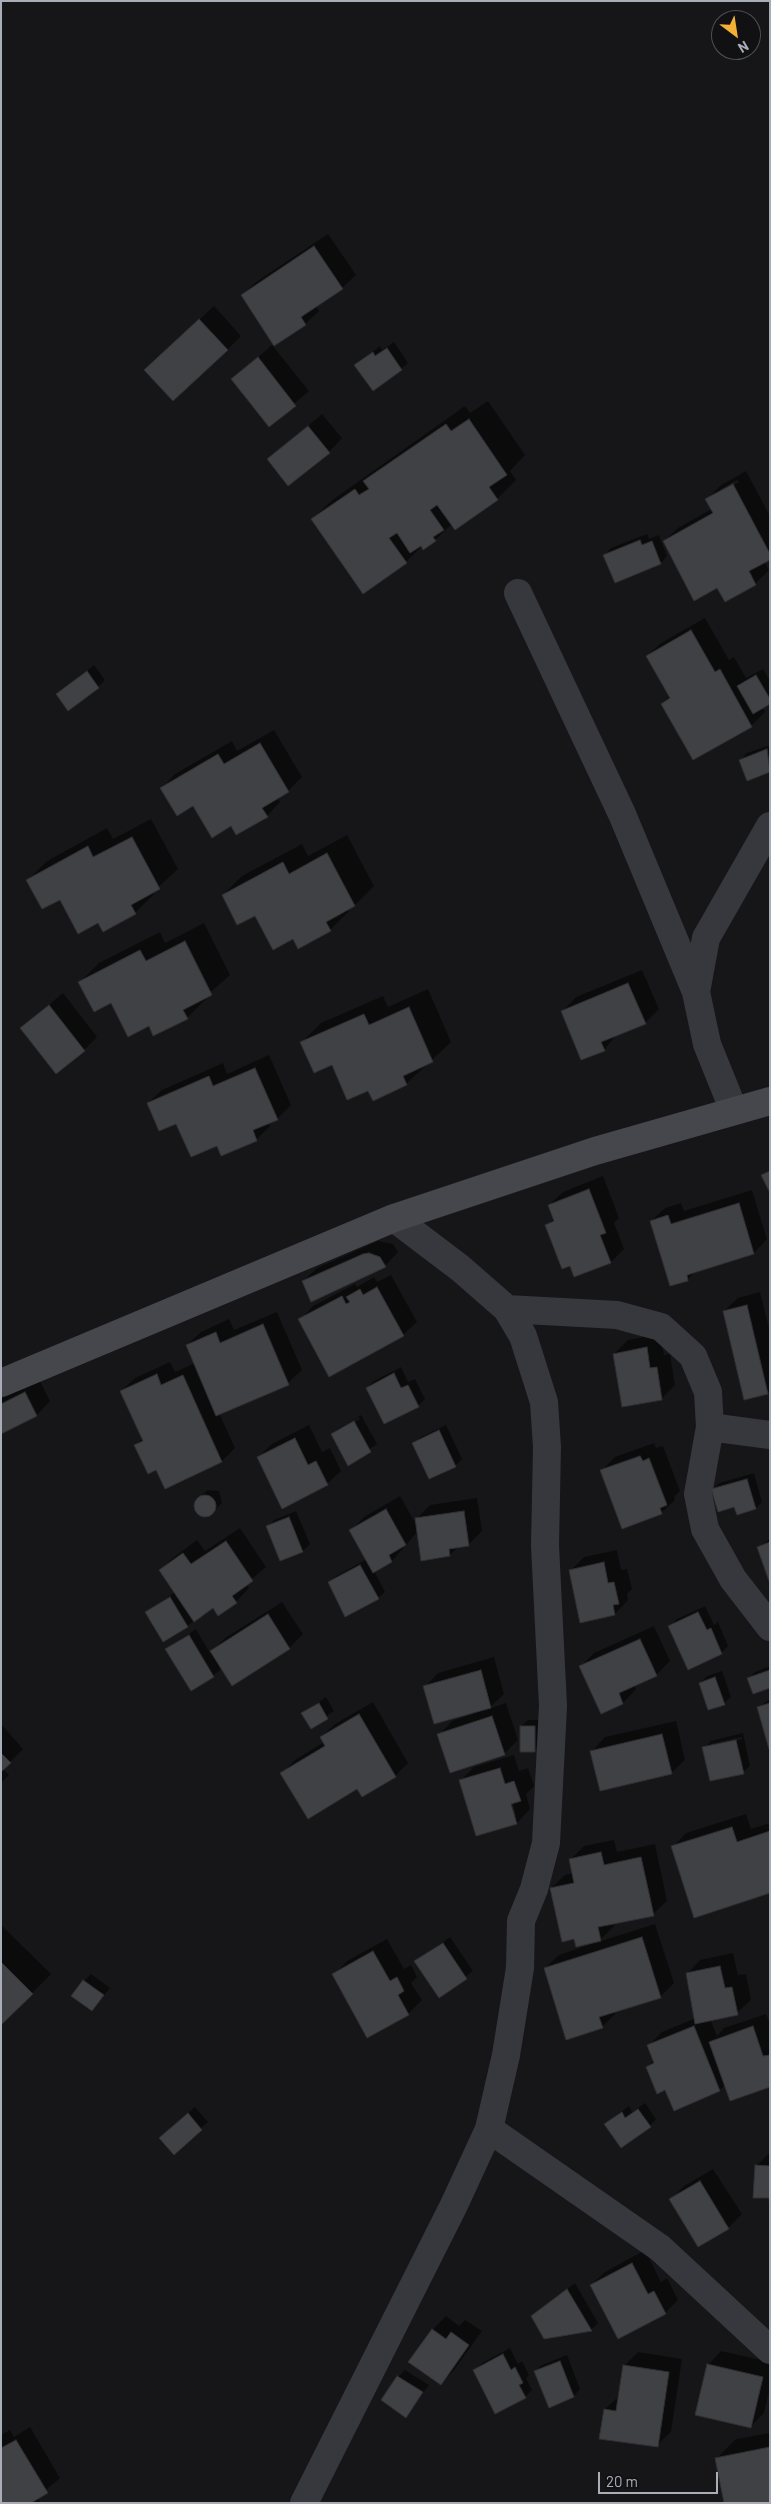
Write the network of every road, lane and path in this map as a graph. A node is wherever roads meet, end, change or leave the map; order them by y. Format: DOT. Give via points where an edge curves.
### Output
graph roads {
  1 [pos="518,593"];
  2 [pos="770,826"];
  3 [pos="696,992"];
  4 [pos="770,1101"];
  5 [pos="734,1111"];
  6 [pos="394,1218"];
  7 [pos="507,1309"];
  8 [pos="1,1383"];
  9 [pos="710,1428"];
  10 [pos="770,1435"];
  11 [pos="770,1627"];
  12 [pos="489,2129"];
  13 [pos="770,2350"];
  14 [pos="304,2503"];
  1 -- 3 [label="street" via="622,814"];
  2 -- 3 [label="street" via="706,938"];
  3 -- 5 [label="street" via="707,1044"];
  4 -- 5 [label="street"];
  5 -- 6 [label="street" via="595,1151"];
  6 -- 7 [label="street"];
  6 -- 8 [label="street"];
  7 -- 9 [label="street" via="617,1315 661,1327 693,1356 708,1392"];
  7 -- 12 [label="street" via="523,1336 544,1402 547,1447 545,1545 553,1706 546,1843 534,1889 520,1921 520,1968 506,2055"];
  9 -- 10 [label="street"];
  9 -- 11 [label="street" via="698,1494 705,1530 733,1579"];
  12 -- 13 [label="street" via="660,2248"];
  12 -- 14 [label="street"];
}
